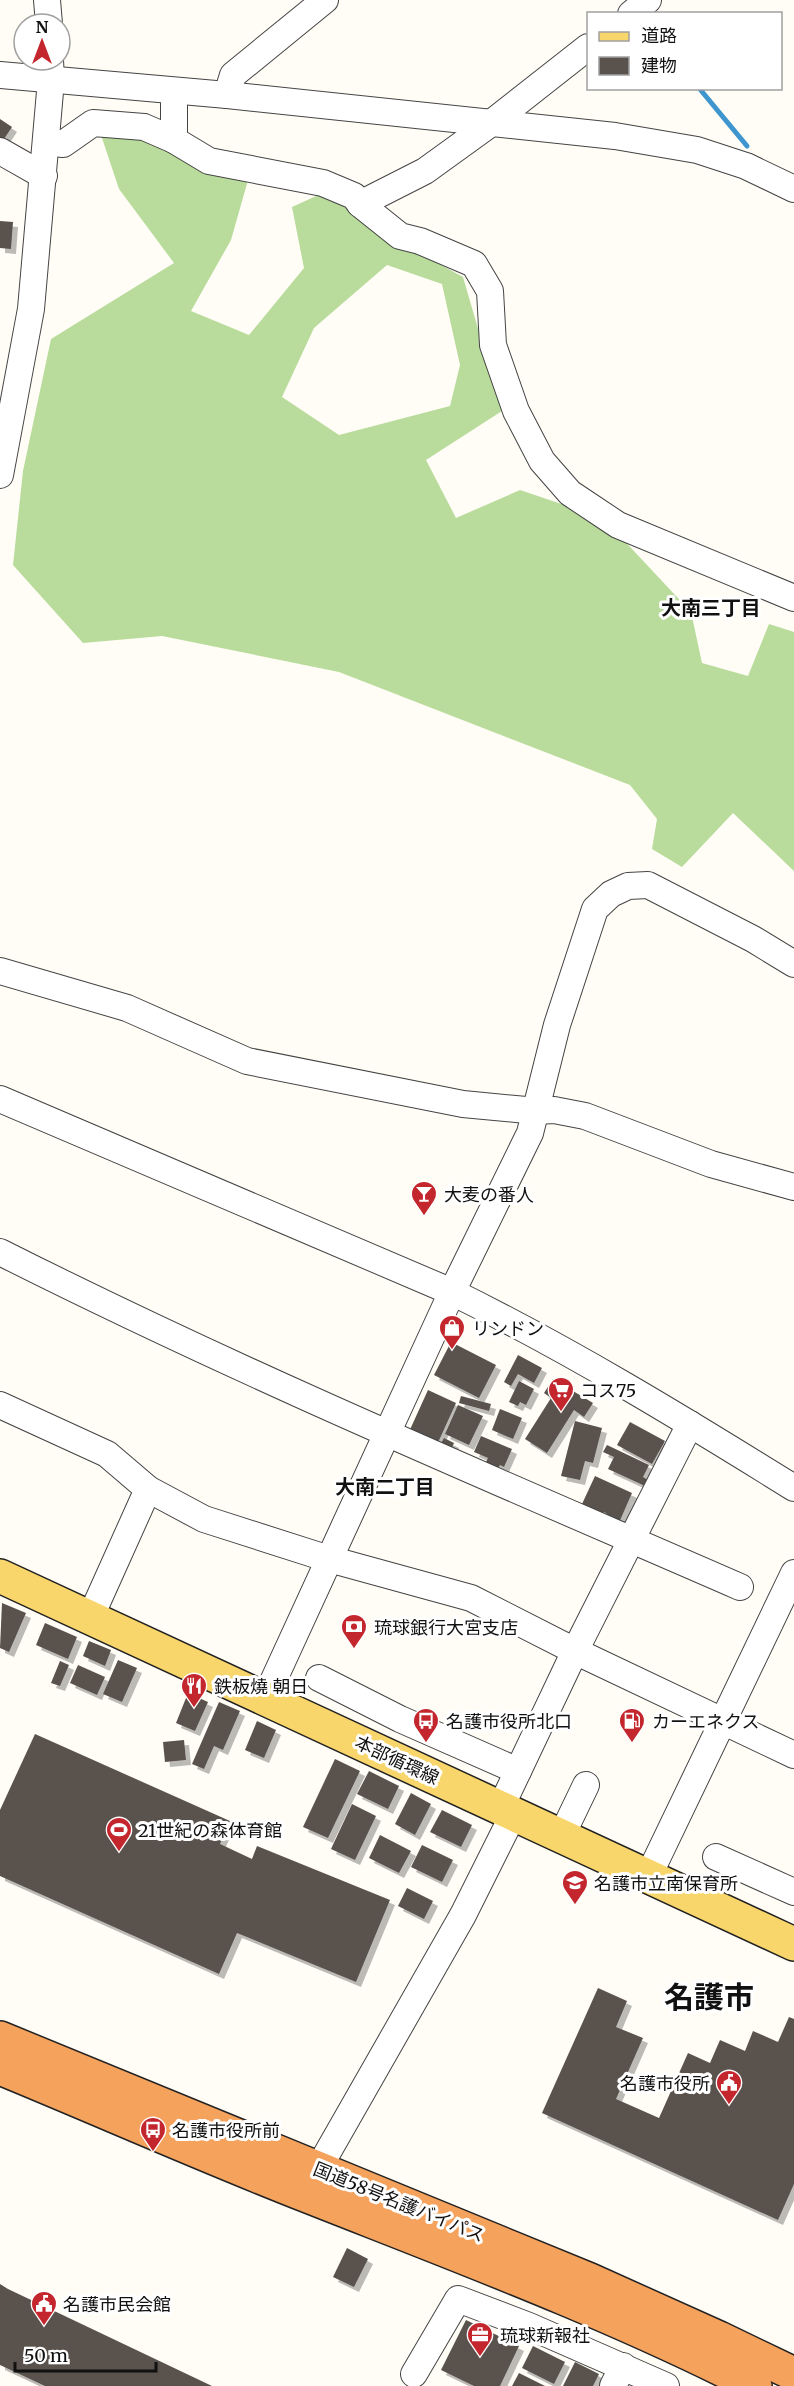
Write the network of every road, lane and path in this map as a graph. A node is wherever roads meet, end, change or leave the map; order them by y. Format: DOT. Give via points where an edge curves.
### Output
graph roads {
  1 [pos="325,0"];
  2 [pos="587,48"];
  3 [pos="31,72"];
  4 [pos="51,72"];
  5 [pos="63,72"];
  6 [pos="0,75"];
  7 [pos="174,91"];
  8 [pos="227,95"];
  9 [pos="490,124"];
  10 [pos="174,140"];
  11 [pos="47,142"];
  12 [pos="0,151"];
  13 [pos="44,176"];
  14 [pos="794,189"];
  15 [pos="360,204"];
  16 [pos="0,475"];
  17 [pos="794,598"];
  18 [pos="794,964"];
  19 [pos="0,971"];
  20 [pos="0,1099"];
  21 [pos="537,1111"];
  22 [pos="794,1187"];
  23 [pos="0,1252"];
  24 [pos="452,1292"];
  25 [pos="0,1405"];
  26 [pos="690,1424"];
  27 [pos="387,1433"];
  28 [pos="794,1488"];
  29 [pos="148,1489"];
  30 [pos="632,1540"];
  31 [pos="330,1558"];
  32 [pos="794,1573"];
  33 [pos="0,1576"];
  34 [pos="740,1587"];
  35 [pos="91,1616"];
  36 [pos="575,1652"];
  37 [pos="319,1678"];
  38 [pos="266,1699"];
  39 [pos="400,1719"];
  40 [pos="721,1722"];
  41 [pos="384,1754"];
  42 [pos="794,1755"];
  43 [pos="518,1771"];
  44 [pos="586,1785"];
  45 [pos="507,1812"];
  46 [pos="561,1837"];
  47 [pos="716,1857"];
  48 [pos="648,1876"];
  49 [pos="794,1892"];
  50 [pos="794,1944"];
  51 [pos="0,2038"];
  52 [pos="0,2068"];
  53 [pos="311,2182"];
  54 [pos="547,2291"];
  55 [pos="529,2326"];
  56 [pos="414,2374"];
  57 [pos="794,2374"];
  58 [pos="618,2376"];
  59 [pos="666,2386"];
  60 [pos="755,2386"];
  1 -- 8 [label="street" via="232,75"];
  2 -- 9 [label="street"];
  3 -- 6 [label="street"];
  4 -- 11 [label="street"];
  5 -- 7 [label="street"];
  7 -- 8 [label="street"];
  7 -- 10 [label="street"];
  8 -- 9 [label="street"];
  9 -- 14 [label="street" via="615,136 697,150 746,166"];
  9 -- 15 [label="street" via="425,171"];
  10 -- 11 [label="street" via="144,127 93,123 63,144"];
  10 -- 15 [label="street" via="209,161 323,183 354,196"];
  11 -- 13 [label="street"];
  12 -- 13 [label="street"];
  13 -- 16 [label="street" via="31,309"];
  15 -- 17 [label="street" via="400,236 474,264 490,291 493,345 516,411 542,460 570,493 618,525"];
  18 -- 21 [label="street" via="648,885 628,886 611,894 595,909 576,962"];
  19 -- 21 [label="street" via="127,1008 247,1061 463,1104"];
  20 -- 24 [label="street"];
  21 -- 22 [label="street" via="585,1116 711,1164"];
  21 -- 24 [label="street" via="530,1133"];
  23 -- 27 [label="street" via="80,1293"];
  24 -- 26 [label="street" via="524,1327"];
  24 -- 27 [label="street"];
  25 -- 29 [label="street" via="107,1454"];
  26 -- 28 [label="street"];
  26 -- 30 [label="street"];
  27 -- 30 [label="street"];
  27 -- 31 [label="street"];
  29 -- 31 [label="street" via="204,1519"];
  29 -- 35 [label="street"];
  30 -- 34 [label="street"];
  30 -- 36 [label="street"];
  31 -- 36 [label="street" via="471,1598"];
  31 -- 38 [label="street"];
  32 -- 40 [label="street"];
  33 -- 35 [label="main road, 本部循環線"];
  35 -- 38 [label="main road, 本部循環線"];
  36 -- 40 [label="street"];
  36 -- 43 [label="street"];
  37 -- 39 [label="street"];
  38 -- 41 [label="main road, 本部循環線"];
  39 -- 41 [label="street"];
  39 -- 43 [label="street"];
  40 -- 42 [label="street"];
  40 -- 48 [label="street"];
  41 -- 45 [label="main road, 本部循環線"];
  43 -- 45 [label="street"];
  44 -- 46 [label="street"];
  45 -- 46 [label="main road, 本部循環線"];
  45 -- 53 [label="street" via="463,1915"];
  46 -- 48 [label="main road, 本部循環線"];
  47 -- 49 [label="street"];
  48 -- 50 [label="main road, 本部循環線"];
  51 -- 53 [label="highway, 国道58号名護バイパス"];
  52 -- 53 [label="highway, 国道58号名護バイパス"];
  53 -- 54 [label="highway, 国道58号名護バイパス"];
  53 -- 57 [label="highway, 国道58号名護バイパス" via="651,2307"];
  54 -- 55 [label="street"];
  54 -- 60 [label="highway, 国道58号名護バイパス"];
  55 -- 56 [label="street" via="458,2299"];
  55 -- 58 [label="street"];
  58 -- 59 [label="street"];
}
